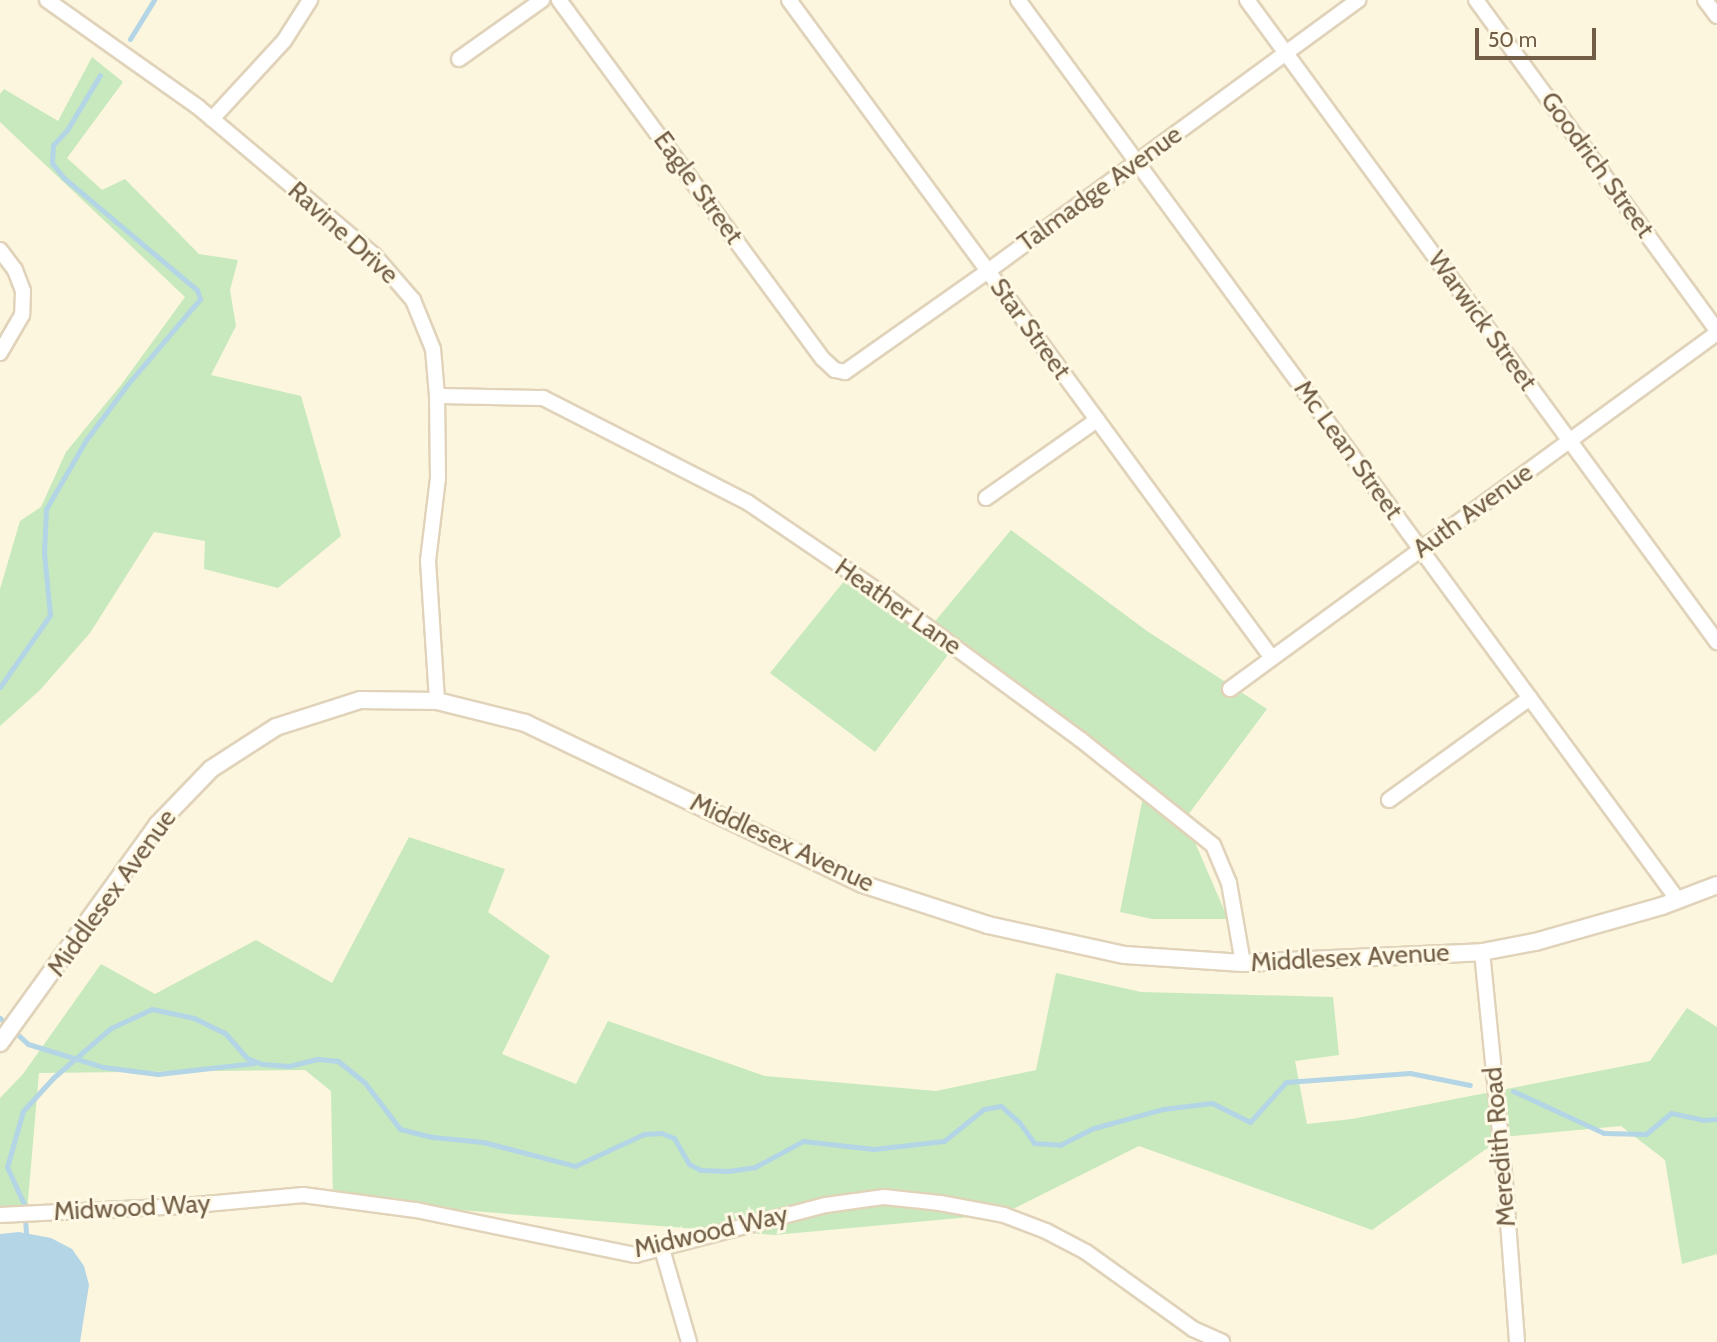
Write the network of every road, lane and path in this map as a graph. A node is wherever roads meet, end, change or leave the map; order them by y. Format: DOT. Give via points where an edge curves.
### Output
graph roads {
  1 [pos="47,0"];
  2 [pos="310,0"];
  3 [pos="542,0"];
  4 [pos="559,0"];
  5 [pos="789,0"];
  6 [pos="1018,0"];
  7 [pos="1247,0"];
  8 [pos="1358,0"];
  9 [pos="1476,0"];
  10 [pos="1705,0"];
  11 [pos="1717,16"];
  12 [pos="1286,53"];
  13 [pos="459,59"];
  14 [pos="212,119"];
  15 [pos="1136,162"];
  16 [pos="0,250"];
  17 [pos="988,271"];
  18 [pos="1717,331"];
  19 [pos="0,353"];
  20 [pos="840,372"];
  21 [pos="437,396"];
  22 [pos="1097,420"];
  23 [pos="1569,440"];
  24 [pos="986,498"];
  25 [pos="1421,550"];
  26 [pos="1717,642"];
  27 [pos="1272,658"];
  28 [pos="1230,689"];
  29 [pos="1530,698"];
  30 [pos="438,701"];
  31 [pos="1389,800"];
  32 [pos="1715,890"];
  33 [pos="1678,900"];
  34 [pos="1482,952"];
  35 [pos="1243,963"];
  36 [pos="0,1043"];
  37 [pos="3,1215"];
  38 [pos="662,1249"];
  39 [pos="689,1342"];
  40 [pos="1222,1342"];
  41 [pos="1517,1342"];
  1 -- 14 [label="street, Ravine Drive"];
  2 -- 14 [label="street" via="284,41"];
  3 -- 13 [label="street"];
  4 -- 20 [label="street, Eagle Street" via="823,359"];
  5 -- 17 [label="street, Star Street"];
  6 -- 15 [label="street, Mc Lean Street"];
  7 -- 12 [label="street, Warwick Street"];
  8 -- 12 [label="street, Talmadge Avenue"];
  9 -- 18 [label="street, Goodrich Street"];
  10 -- 11 [label="street"];
  12 -- 15 [label="street, Talmadge Avenue"];
  12 -- 23 [label="street, Warwick Street"];
  14 -- 21 [label="street, Ravine Drive" via="391,272 413,300 433,349"];
  15 -- 17 [label="street, Talmadge Avenue"];
  15 -- 25 [label="street, Mc Lean Street"];
  16 -- 19 [label="street" via="23,291 22,315"];
  17 -- 20 [label="street, Talmadge Avenue" via="854,368"];
  17 -- 22 [label="street, Star Street"];
  18 -- 23 [label="street, Auth Avenue"];
  21 -- 30 [label="street, Ravine Drive" via="438,478 428,561"];
  21 -- 35 [label="street, Heather Lane" via="543,398 747,502 888,598 1080,739 1213,845 1229,883"];
  22 -- 24 [label="street"];
  22 -- 27 [label="street, Star Street"];
  23 -- 25 [label="street, Auth Avenue"];
  23 -- 26 [label="street, Warwick Street"];
  25 -- 27 [label="street, Auth Avenue"];
  25 -- 29 [label="street, Mc Lean Street"];
  27 -- 28 [label="street, Auth Avenue"];
  29 -- 31 [label="street"];
  29 -- 33 [label="street, Mc Lean Street"];
  30 -- 35 [label="street, Middlesex Avenue" via="525,723 862,884 988,925 1125,955"];
  30 -- 36 [label="street, Middlesex Avenue" via="360,700 276,727 211,769 157,825"];
  32 -- 33 [label="street, Middlesex Avenue"];
  33 -- 34 [label="street, Middlesex Avenue" via="1535,942"];
  34 -- 35 [label="street, Middlesex Avenue"];
  34 -- 41 [label="street, Meredith Road"];
  37 -- 38 [label="street, Midwood Way" via="303,1195 416,1210 635,1255"];
  38 -- 39 [label="street"];
  38 -- 40 [label="street, Midwood Way" via="826,1205 884,1197 940,1203 1004,1215 1046,1231 1086,1252 1193,1329"];
}
